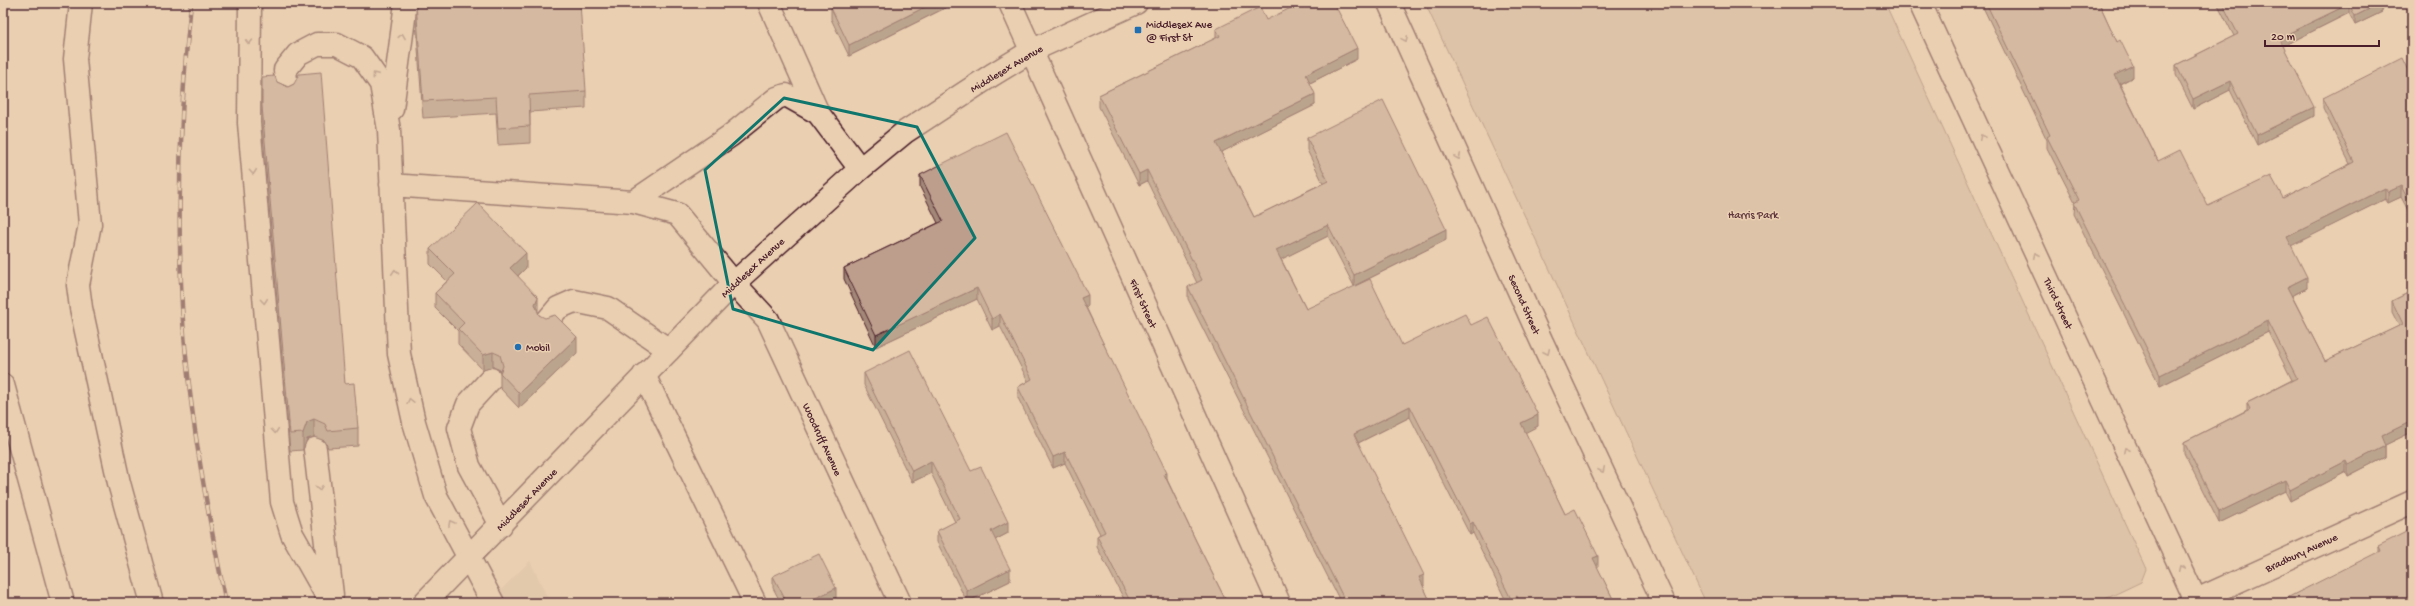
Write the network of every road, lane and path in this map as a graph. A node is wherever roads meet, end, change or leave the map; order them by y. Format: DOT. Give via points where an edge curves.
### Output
graph roads {
  1 [pos="81,3"];
  2 [pos="250,3"];
  3 [pos="406,3"];
  4 [pos="769,3"];
  5 [pos="1010,3"];
  6 [pos="1136,3"];
  7 [pos="1389,3"];
  8 [pos="1920,3"];
  9 [pos="1033,50"];
  10 [pos="287,92"];
  11 [pos="818,113"];
  12 [pos="389,130"];
  13 [pos="860,169"];
  14 [pos="391,185"];
  15 [pos="633,202"];
  16 [pos="734,283"];
  17 [pos="547,321"];
  18 [pos="669,350"];
  19 [pos="644,375"];
  20 [pos="491,379"];
  21 [pos="3,385"];
  22 [pos="315,449"];
  23 [pos="2412,502"];
  24 [pos="501,525"];
  25 [pos="470,558"];
  26 [pos="2194,602"];
  27 [pos="63,603"];
  28 [pos="152,603"];
  29 [pos="332,603"];
  30 [pos="424,603"];
  31 [pos="493,603"];
  32 [pos="755,603"];
  33 [pos="900,603"];
  34 [pos="1279,603"];
  35 [pos="1664,603"];
  1 -- 28 [label="street" via="75,59 90,224 78,285 119,483"];
  2 -- 29 [label="street, one-way" via="249,123 282,502 292,534"];
  12 -- 3 [label="street, one-way"];
  4 -- 11 [label="street"];
  5 -- 9 [label="street, First Street"];
  6 -- 9 [label="street, Middlesex Avenue"];
  7 -- 35 [label="street, Second Street, one-way" via="1541,340"];
  26 -- 8 [label="street, Third Street, one-way"];
  9 -- 13 [label="street, Middlesex Avenue" via="906,132"];
  9 -- 34 [label="street, First Street"];
  12 -- 10 [label="street, one-way" via="381,84 362,57 337,44 317,44 298,54 285,70"];
  11 -- 13 [label="street"];
  11 -- 15 [label="street" via="786,95 777,98 730,136"];
  12 -- 14 [label="street"];
  13 -- 16 [label="street, Middlesex Avenue"];
  14 -- 15 [label="street, Woodruff Avenue"];
  25 -- 14 [label="street, one-way" via="436,496 414,422 399,354"];
  15 -- 16 [label="street, Woodruff Avenue" via="677,214"];
  16 -- 18 [label="street, Middlesex Avenue"];
  16 -- 33 [label="street, Woodruff Avenue" via="768,320"];
  17 -- 18 [label="street" via="558,308 574,301 608,308"];
  18 -- 19 [label="street, Middlesex Avenue"];
  19 -- 24 [label="street, Middlesex Avenue"];
  19 -- 32 [label="street"];
  20 -- 24 [label="street" via="468,404 459,428 469,466"];
  21 -- 27 [label="street"];
  22 -- 29 [label="street, one-way"];
  23 -- 26 [label="street, Bradbury Avenue"];
  24 -- 25 [label="street, Middlesex Avenue"];
  25 -- 30 [label="street, Middlesex Avenue"];
  25 -- 31 [label="street"];
}
